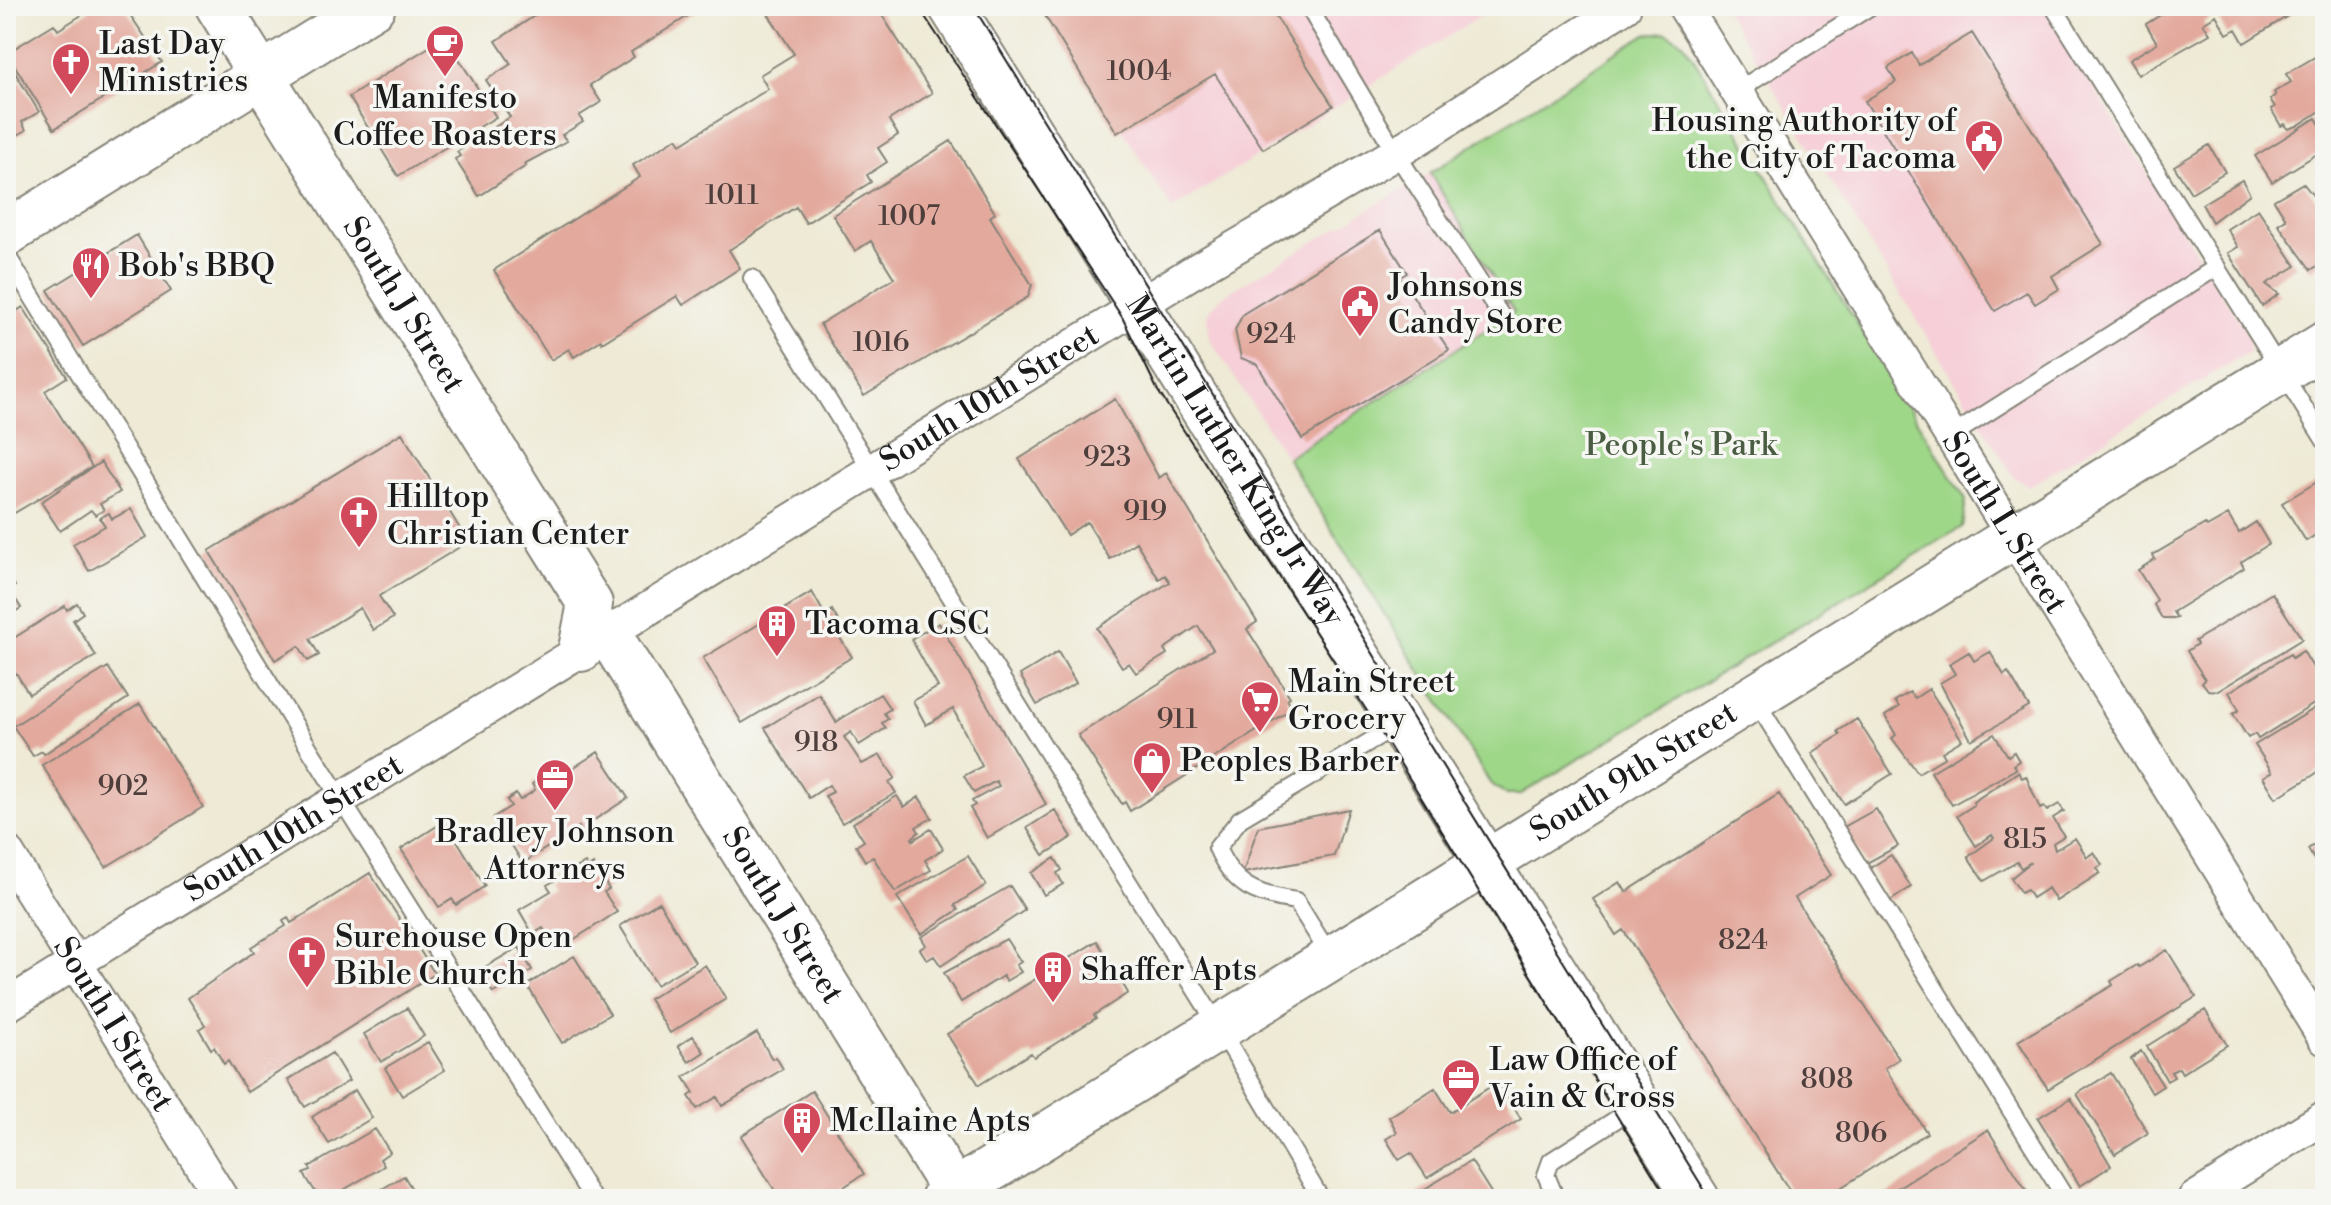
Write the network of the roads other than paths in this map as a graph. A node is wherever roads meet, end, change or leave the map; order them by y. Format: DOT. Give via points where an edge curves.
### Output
graph roads {
  1 [pos="218,6"];
  2 [pos="373,6"];
  3 [pos="951,6"];
  4 [pos="1308,6"];
  5 [pos="1625,6"];
  6 [pos="1684,6"];
  7 [pos="1871,6"];
  8 [pos="2053,6"];
  9 [pos="261,75"];
  10 [pos="1737,91"];
  11 [pos="1396,153"];
  12 [pos="6,234"];
  13 [pos="6,254"];
  14 [pos="2217,267"];
  15 [pos="752,278"];
  16 [pos="1138,307"];
  17 [pos="1500,314"];
  18 [pos="2325,344"];
  19 [pos="2282,371"];
  20 [pos="1951,436"];
  21 [pos="2325,441"];
  22 [pos="870,472"];
  23 [pos="2014,538"];
  24 [pos="605,625"];
  25 [pos="1754,698"];
  26 [pos="1400,723"];
  27 [pos="341,799"];
  28 [pos="6,851"];
  29 [pos="1488,864"];
  30 [pos="1332,959"];
  31 [pos="76,963"];
  32 [pos="6,1006"];
  33 [pos="1220,1029"];
  34 [pos="2325,1039"];
  35 [pos="1639,1105"];
  36 [pos="2325,1117"];
  37 [pos="952,1197"];
  38 [pos="222,1199"];
  39 [pos="593,1199"];
  40 [pos="1321,1199"];
  41 [pos="1556,1199"];
  42 [pos="1697,1199"];
  43 [pos="2066,1199"];
  44 [pos="2194,1199"];
  1 -- 9 [label="main road, South J Street"];
  2 -- 9 [label="main road"];
  3 -- 16 [label="main road, Martin Luther King Jr Way"];
  4 -- 11 [label="lane"];
  5 -- 11 [label="street, South 10th Street"];
  6 -- 10 [label="street, South L Street"];
  7 -- 10 [label="lane"];
  8 -- 14 [label="lane"];
  9 -- 12 [label="main road"];
  9 -- 24 [label="main road, South J Street"];
  10 -- 20 [label="street, South L Street"];
  11 -- 16 [label="street, South 10th Street"];
  11 -- 17 [label="lane"];
  13 -- 27 [label="lane"];
  14 -- 19 [label="lane"];
  14 -- 20 [label="lane"];
  15 -- 22 [label="lane"];
  16 -- 22 [label="street, South 10th Street"];
  16 -- 26 [label="main road, Martin Luther King Jr Way"];
  18 -- 19 [label="main road, South 9th Street"];
  19 -- 21 [label="lane"];
  19 -- 23 [label="main road, South 9th Street"];
  20 -- 23 [label="street, South L Street"];
  22 -- 24 [label="street, South 10th Street"];
  22 -- 33 [label="lane"];
  23 -- 25 [label="main road, South 9th Street"];
  23 -- 34 [label="street, South L Street"];
  24 -- 27 [label="street, South 10th Street"];
  24 -- 37 [label="main road, South J Street"];
  25 -- 29 [label="main road, South 9th Street"];
  25 -- 43 [label="lane"];
  26 -- 29 [label="main road, Martin Luther King Jr Way"];
  26 -- 30 [label="lane" via="1240,819 1217,848 1228,873 1263,896 1296,901"];
  27 -- 31 [label="street, South 10th Street"];
  27 -- 39 [label="lane"];
  28 -- 31 [label="street, South I Street"];
  29 -- 30 [label="main road, South 9th Street"];
  29 -- 35 [label="main road, Martin Luther King Jr Way"];
  30 -- 33 [label="main road, South 9th Street"];
  31 -- 32 [label="street, South 10th Street"];
  31 -- 38 [label="street, South I Street"];
  33 -- 37 [label="main road, South 9th Street"];
  33 -- 40 [label="lane"];
  35 -- 41 [label="lane" via="1551,1161 1546,1175"];
  35 -- 42 [label="main road, Martin Luther King Jr Way"];
  36 -- 44 [label="street"];
}
